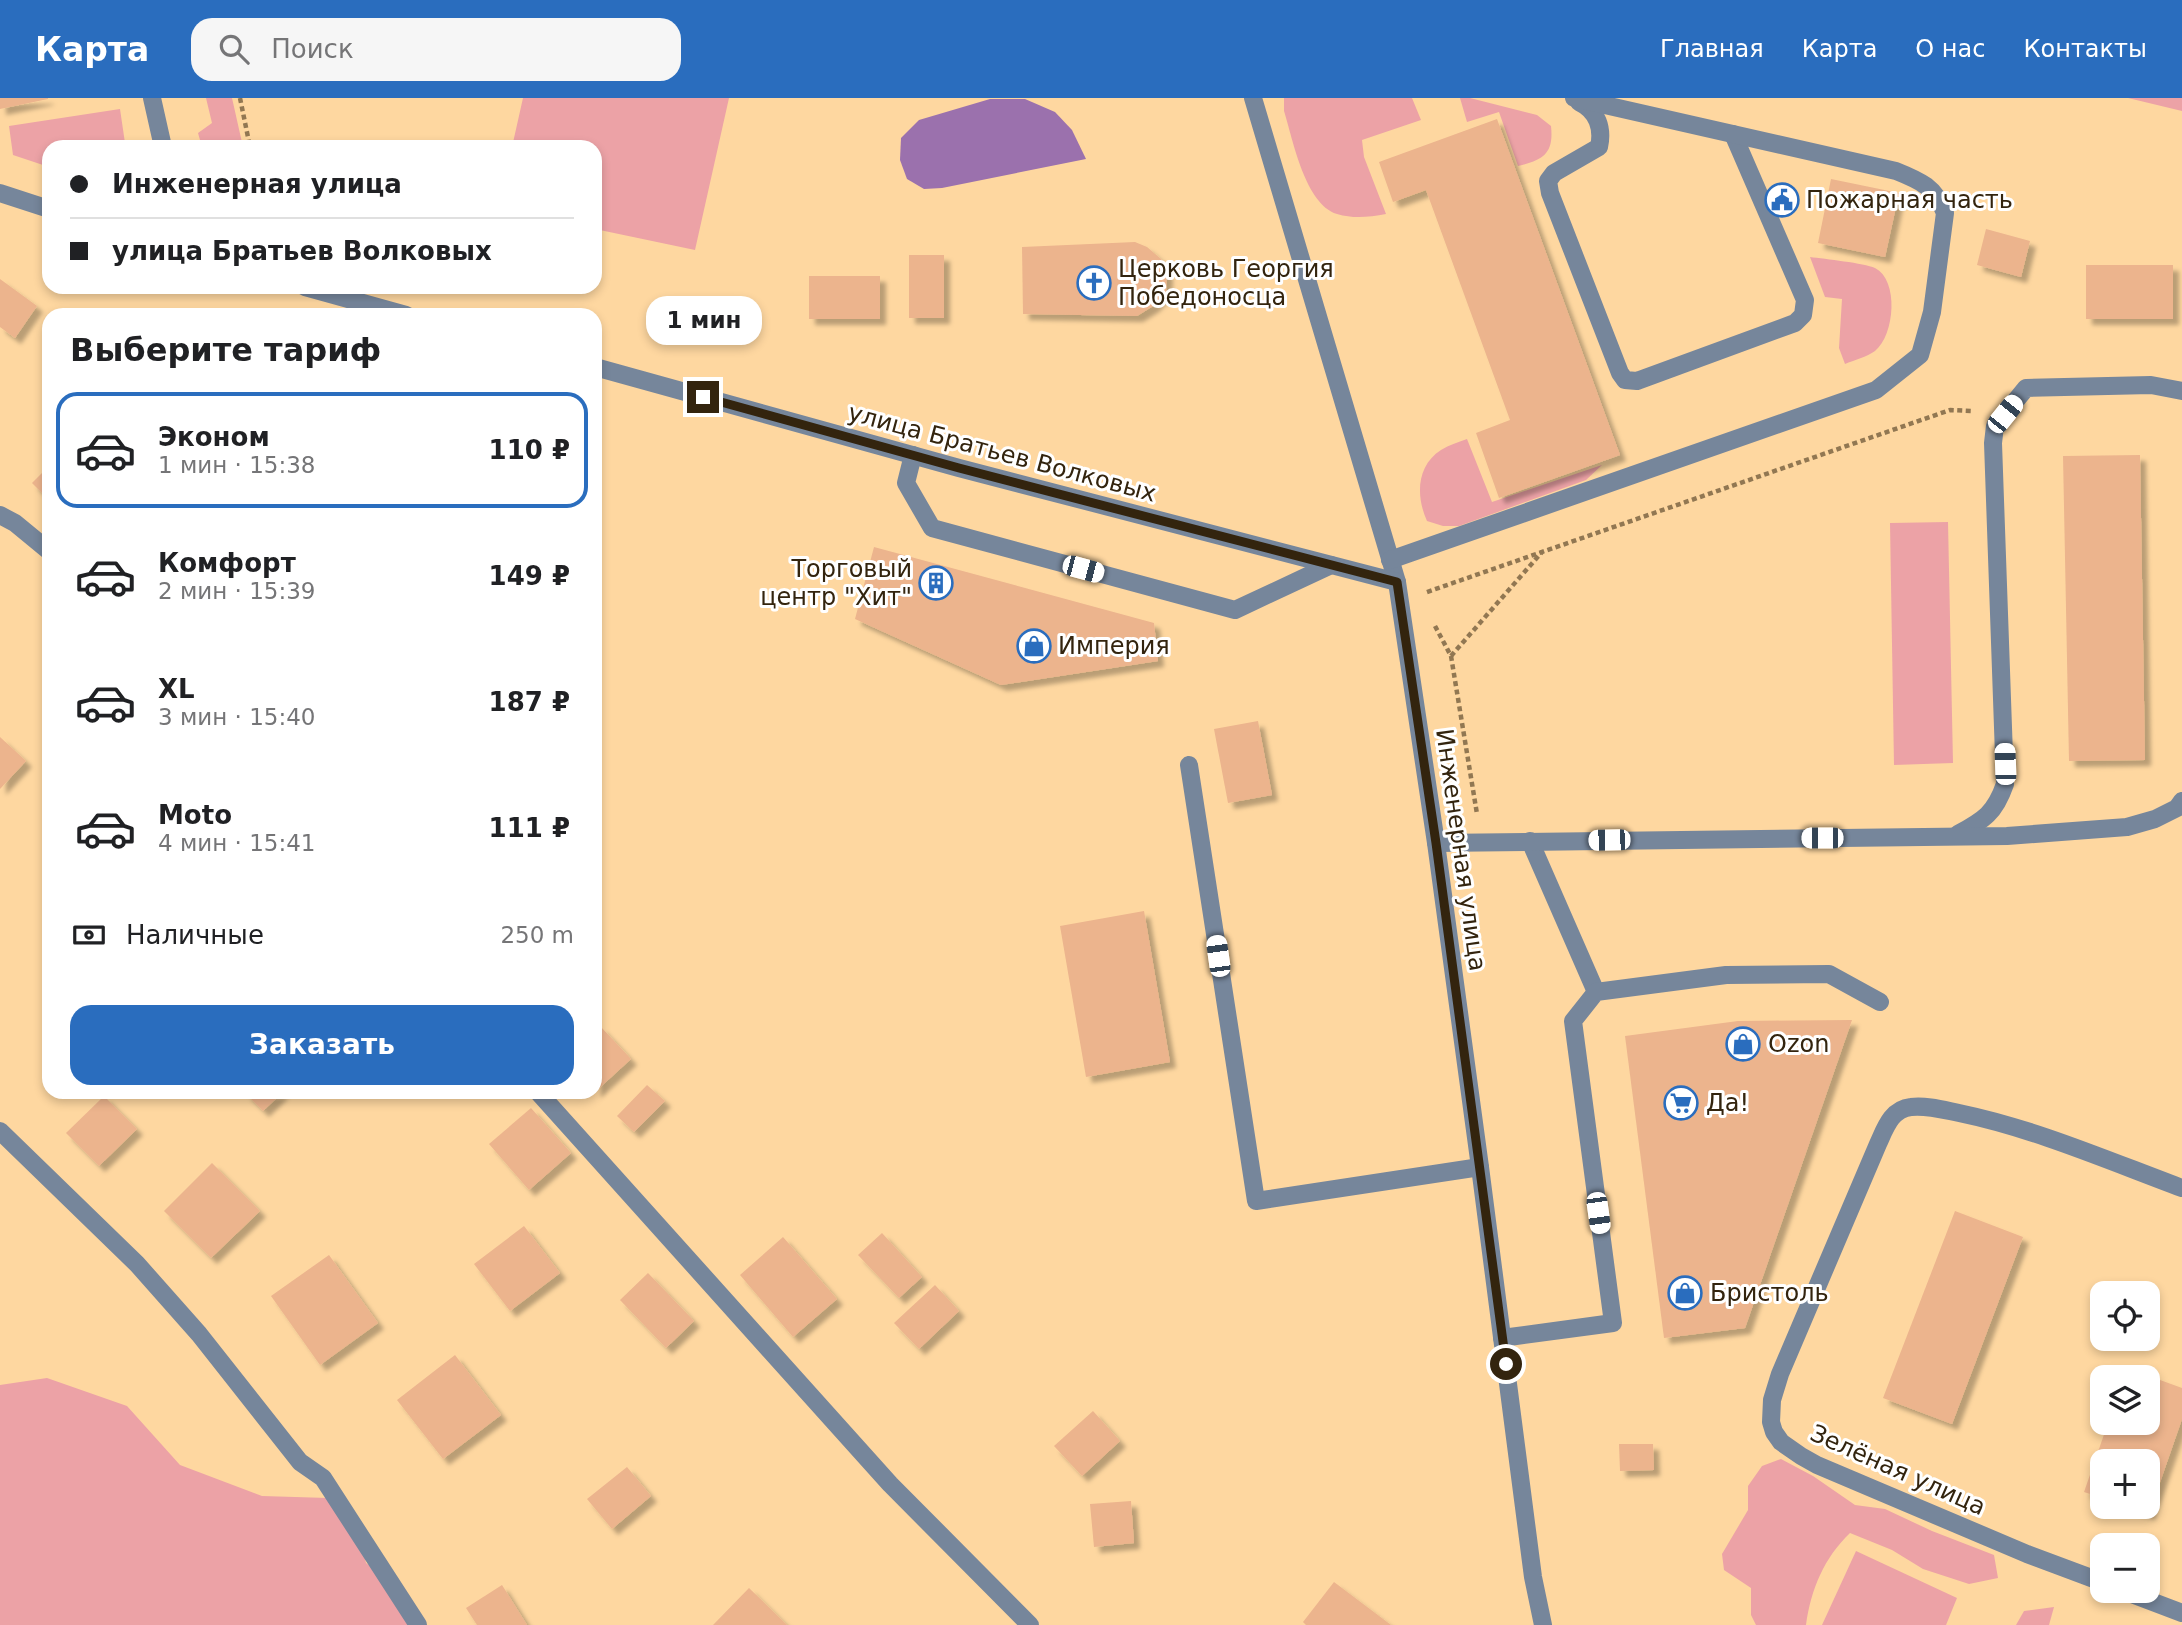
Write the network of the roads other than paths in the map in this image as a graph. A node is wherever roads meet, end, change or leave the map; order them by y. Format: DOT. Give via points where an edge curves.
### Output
graph roads {
  1 [pos="152,98"];
  2 [pos="1252,98"];
  3 [pos="1572,98"];
  4 [pos="1733,134"];
  5 [pos="161,140"];
  6 [pos="0,193"];
  7 [pos="42,207"];
  8 [pos="330,294"];
  9 [pos="382,308"];
  10 [pos="602,369"];
  11 [pos="2182,391"];
  12 [pos="913,455"];
  13 [pos="0,514"];
  14 [pos="42,545"];
  15 [pos="1390,560"];
  16 [pos="1331,565"];
  17 [pos="1397,582"];
  18 [pos="1189,765"];
  19 [pos="2182,801"];
  20 [pos="1955,836"];
  21 [pos="1530,841"];
  22 [pos="1436,843"];
  23 [pos="1596,992"];
  24 [pos="1880,1002"];
  25 [pos="544,1099"];
  26 [pos="0,1131"];
  27 [pos="1480,1167"];
  28 [pos="2182,1188"];
  29 [pos="1502,1338"];
  30 [pos="2090,1577"];
  31 [pos="2156,1603"];
  32 [pos="2182,1613"];
  33 [pos="418,1625"];
  34 [pos="1030,1625"];
  35 [pos="1543,1625"];
  1 -- 5 [label="street"];
  2 -- 15 [label="street, Инженерная улица"];
  3 -- 4 [label="street"];
  3 -- 4 [label="street" via="1596,116 1602,134 1599,147 1554,173 1548,181 1550,193 1625,380 1649,377 1795,323 1803,315 1805,300"];
  4 -- 15 [label="street" via="1896,171 1926,185 1939,198 1945,213 1932,312 1920,355 1876,390"];
  6 -- 7 [label="street"];
  8 -- 9 [label="street"];
  10 -- 12 [label="street, улица Братьев Волковых"];
  11 -- 20 [label="street" via="2151,385 2026,388 1995,426 2005,784 1988,816"];
  12 -- 16 [label="street, улица Братьев Волковых"];
  12 -- 16 [label="street" via="905,482 932,528 1235,610"];
  13 -- 14 [label="street"];
  15 -- 17 [label="street, Инженерная улица"];
  16 -- 17 [label="street, улица Братьев Волковых"];
  17 -- 22 [label="street, Инженерная улица"];
  18 -- 27 [label="street" via="1256,1201"];
  19 -- 20 [label="street" via="2155,819 2127,827"];
  20 -- 21 [label="street"];
  21 -- 22 [label="street"];
  21 -- 23 [label="street"];
  22 -- 27 [label="street, Инженерная улица"];
  23 -- 24 [label="street" via="1726,975 1829,974"];
  23 -- 29 [label="street" via="1573,1021 1613,1323"];
  25 -- 34 [label="street" via="890,1484"];
  26 -- 33 [label="street" via="137,1264 300,1462 323,1478"];
  27 -- 29 [label="street, Инженерная улица"];
  28 -- 30 [label="street, Зелёная улица" via="1997,1121 1935,1108 1900,1110 1890,1119 1878,1144 1772,1401 1771,1422 1781,1442 1817,1465"];
  29 -- 35 [label="street, Инженерная улица"];
  31 -- 32 [label="street"];
}
